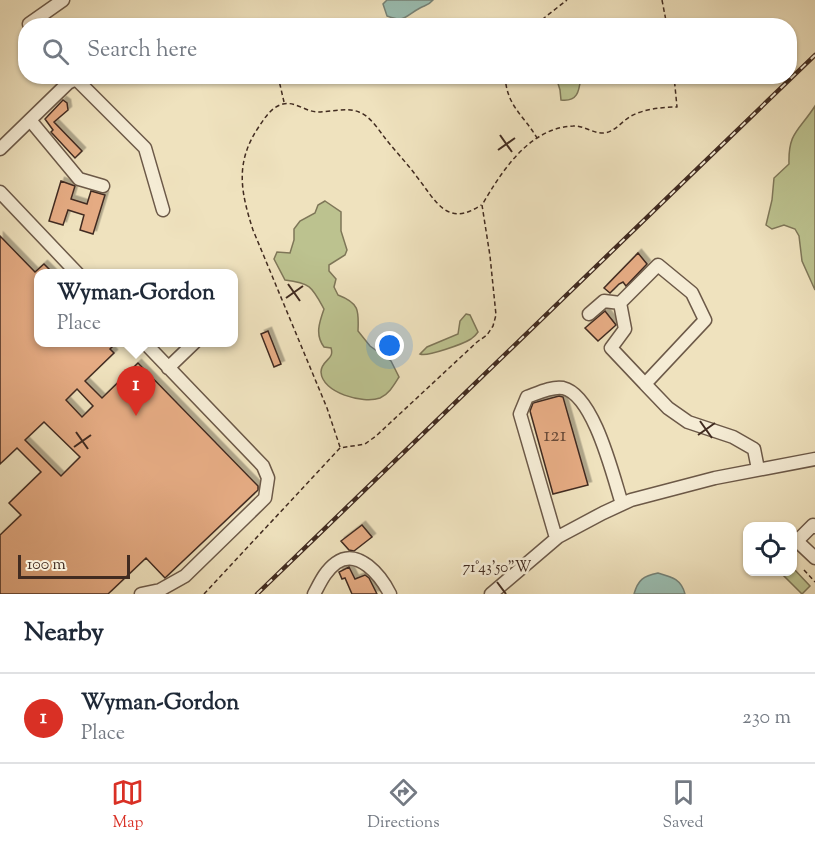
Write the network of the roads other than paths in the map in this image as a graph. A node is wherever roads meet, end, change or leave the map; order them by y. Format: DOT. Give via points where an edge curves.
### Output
graph roads {
  1 [pos="63,0"];
  2 [pos="38,18"];
  3 [pos="67,84"];
  4 [pos="81,84"];
  5 [pos="30,120"];
  6 [pos="0,149"];
  7 [pos="103,186"];
  8 [pos="0,192"];
  9 [pos="163,210"];
  10 [pos="74,269"];
  11 [pos="620,303"];
  12 [pos="589,314"];
  13 [pos="149,347"];
  14 [pos="190,347"];
  15 [pos="168,368"];
  16 [pos="645,384"];
  17 [pos="815,459"];
  18 [pos="759,469"];
  19 [pos="622,504"];
  20 [pos="815,527"];
  21 [pos="556,538"];
  22 [pos="815,558"];
  23 [pos="141,594"];
  24 [pos="314,594"];
  25 [pos="390,594"];
  26 [pos="491,594"];
  1 -- 2 [label="street"];
  3 -- 5 [label="street"];
  4 -- 9 [label="street" via="145,148"];
  5 -- 6 [label="street"];
  5 -- 7 [label="street" via="79,179"];
  8 -- 10 [label="street"];
  11 -- 12 [label="street" via="604,301"];
  11 -- 16 [label="street" via="625,329 611,348"];
  11 -- 16 [label="street" via="658,265 692,293 705,320"];
  13 -- 15 [label="street"];
  14 -- 15 [label="street"];
  15 -- 23 [label="street" via="263,466 268,486 265,498 185,576 160,590"];
  16 -- 18 [label="street" via="688,422 733,437 754,449"];
  17 -- 18 [label="street"];
  18 -- 19 [label="street"];
  19 -- 21 [label="street"];
  19 -- 21 [label="street" via="596,425 576,393 562,388 527,397 520,414"];
  20 -- 22 [label="street" via="797,541"];
  21 -- 26 [label="street"];
  24 -- 25 [label="street" via="335,564 350,559 376,573"];
}
